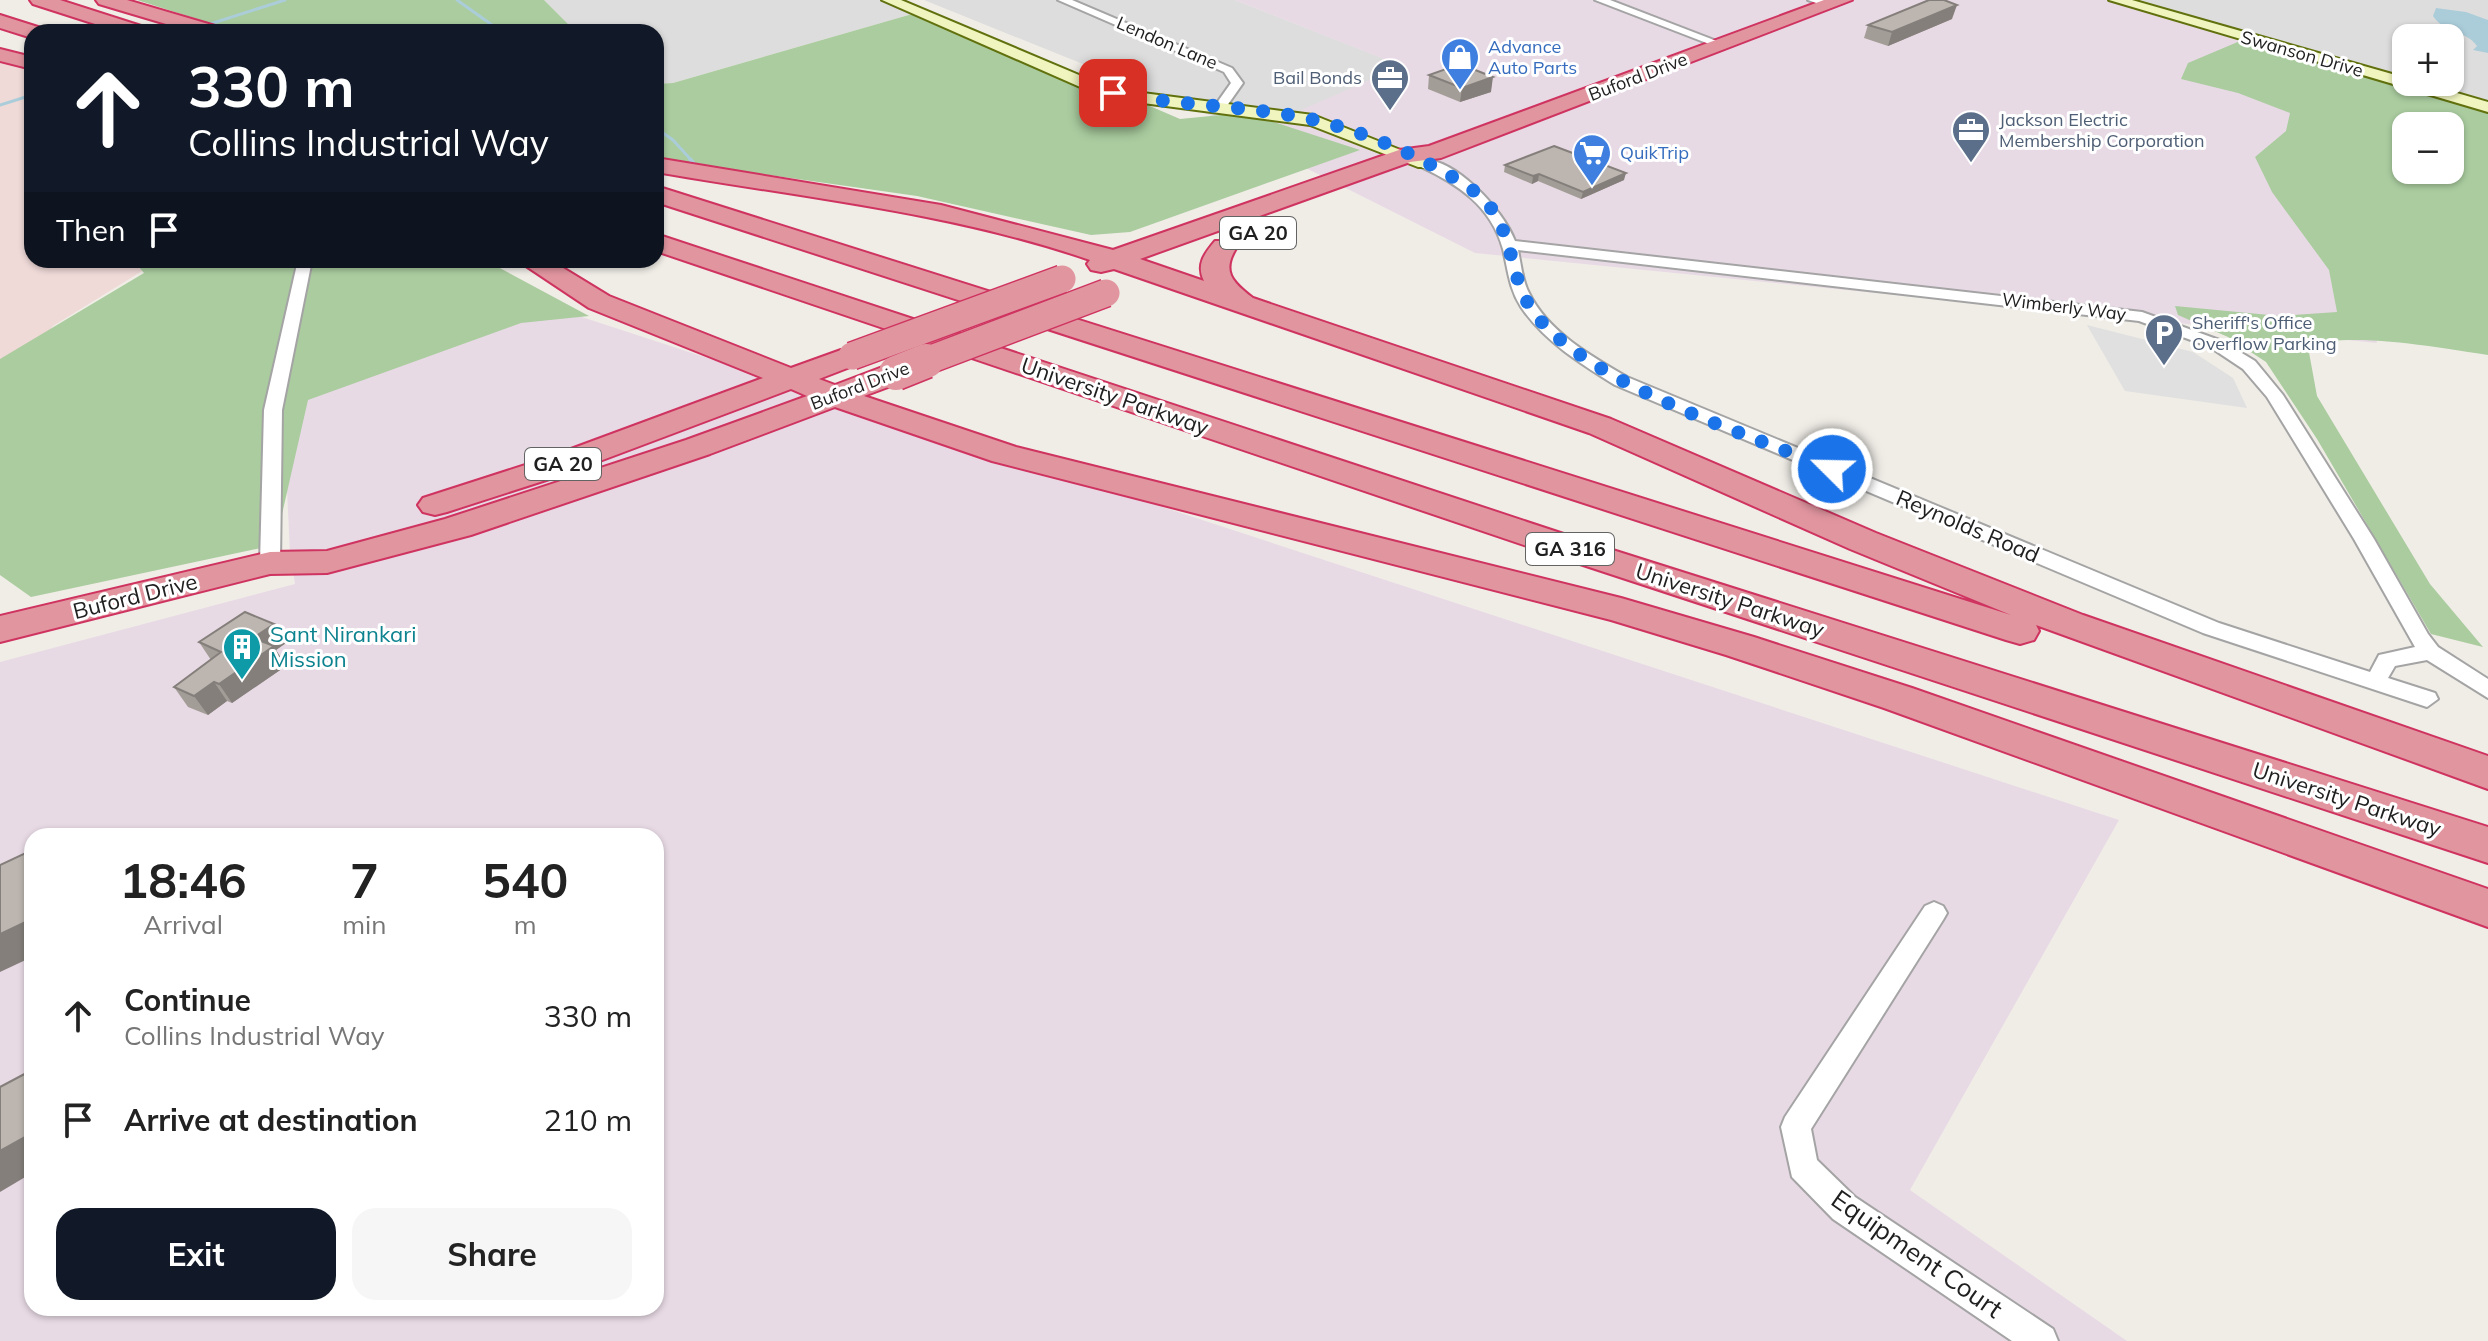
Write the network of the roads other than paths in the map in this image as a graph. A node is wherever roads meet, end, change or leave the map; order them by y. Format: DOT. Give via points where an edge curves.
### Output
graph roads {
  1 [pos="40,0"];
  2 [pos="106,0"];
  3 [pos="185,0"];
  4 [pos="889,0"];
  5 [pos="1063,0"];
  6 [pos="1600,0"];
  7 [pos="2116,0"];
  8 [pos="1828,2"];
  9 [pos="0,21"];
  10 [pos="116,24"];
  11 [pos="188,24"];
  12 [pos="204,24"];
  13 [pos="24,29"];
  14 [pos="0,45"];
  15 [pos="1721,45"];
  16 [pos="0,55"];
  17 [pos="24,56"];
  18 [pos="24,59"];
  19 [pos="1220,107"];
  20 [pos="2488,107"];
  21 [pos="1421,157"];
  22 [pos="664,166"];
  23 [pos="664,197"];
  24 [pos="1167,240"];
  25 [pos="664,245"];
  26 [pos="1071,245"];
  27 [pos="1509,245"];
  28 [pos="1224,247"];
  29 [pos="1111,260"];
  30 [pos="303,268"];
  31 [pos="544,268"];
  32 [pos="1154,275"];
  33 [pos="1245,306"];
  34 [pos="683,339"];
  35 [pos="791,379"];
  36 [pos="837,395"];
  37 [pos="888,416"];
  38 [pos="685,419"];
  39 [pos="758,425"];
  40 [pos="270,563"];
  41 [pos="1621,610"];
  42 [pos="0,629"];
  43 [pos="2430,652"];
  44 [pos="2375,683"];
  45 [pos="2488,690"];
  46 [pos="2427,699"];
  47 [pos="2488,773"];
  48 [pos="2488,782"];
  49 [pos="2488,845"];
  50 [pos="2488,866"];
  51 [pos="2488,908"];
  52 [pos="1934,913"];
  53 [pos="2041,1341"];
  1 -- 10 [label="highway"];
  2 -- 11 [label="highway"];
  3 -- 12 [label="highway"];
  4 -- 19 [label="street" via="1083,84"];
  5 -- 19 [label="street, Lendon Lane" via="1228,70 1237,83"];
  6 -- 15 [label="street"];
  7 -- 20 [label="street, Swanson Drive"];
  8 -- 15 [label="highway, Buford Drive / GA 20"];
  9 -- 13 [label="highway"];
  14 -- 17 [label="highway"];
  15 -- 21 [label="highway, Buford Drive / GA 20"];
  16 -- 18 [label="highway"];
  19 -- 21 [label="street" via="1313,120"];
  21 -- 24 [label="highway, Buford Drive / GA 20"];
  21 -- 27 [label="street, Reynolds Road" via="1485,200 1501,220"];
  21 -- 28 [label="highway, Buford Drive / GA 20"];
  22 -- 26 [label="highway" via="941,213"];
  23 -- 48 [label="highway, GA 316"];
  24 -- 26 [label="highway"];
  24 -- 29 [label="highway, Buford Drive / GA 20"];
  25 -- 49 [label="highway, University Parkway / GA 316" via="1587,554"];
  26 -- 29 [label="highway"];
  27 -- 43 [label="street, Wimberly Way" via="2142,317 2216,344 2249,365 2274,395"];
  27 -- 44 [label="street, Reynolds Road" via="1520,292 1539,320 1621,381 2211,628"];
  28 -- 32 [label="highway, Buford Drive / GA 20"];
  28 -- 33 [label="highway" via="1213,261 1213,278"];
  29 -- 32 [label="highway"];
  29 -- 35 [label="highway, Buford Drive / GA 20, bridge"];
  30 -- 40 [label="street" via="273,410"];
  31 -- 34 [label="highway" via="599,302"];
  32 -- 33 [label="highway"];
  32 -- 36 [label="highway, Buford Drive / GA 20, bridge"];
  33 -- 47 [label="highway" via="1586,421 2057,619"];
  34 -- 35 [label="highway"];
  34 -- 38 [label="highway" via="711,365 716,383"];
  35 -- 36 [label="highway"];
  35 -- 38 [label="highway, Buford Drive / GA 20"];
  36 -- 37 [label="highway"];
  36 -- 39 [label="highway, Buford Drive / GA 20"];
  37 -- 39 [label="highway"];
  37 -- 41 [label="highway" via="1004,454"];
  38 -- 40 [label="highway, Buford Drive / GA 20" via="454,499 320,536"];
  39 -- 40 [label="highway, Buford Drive / GA 20" via="475,522 327,562"];
  40 -- 42 [label="highway, Buford Drive / GA 20"];
  41 -- 50 [label="highway" via="1808,652 2004,709"];
  41 -- 51 [label="highway" via="1898,698"];
  43 -- 44 [label="street" via="2387,660"];
  43 -- 45 [label="street, Wimberly Way"];
  44 -- 46 [label="street, Reynolds Road"];
  52 -- 53 [label="street, Equipment Court" via="1796,1127 1803,1167 1844,1208"];
}
